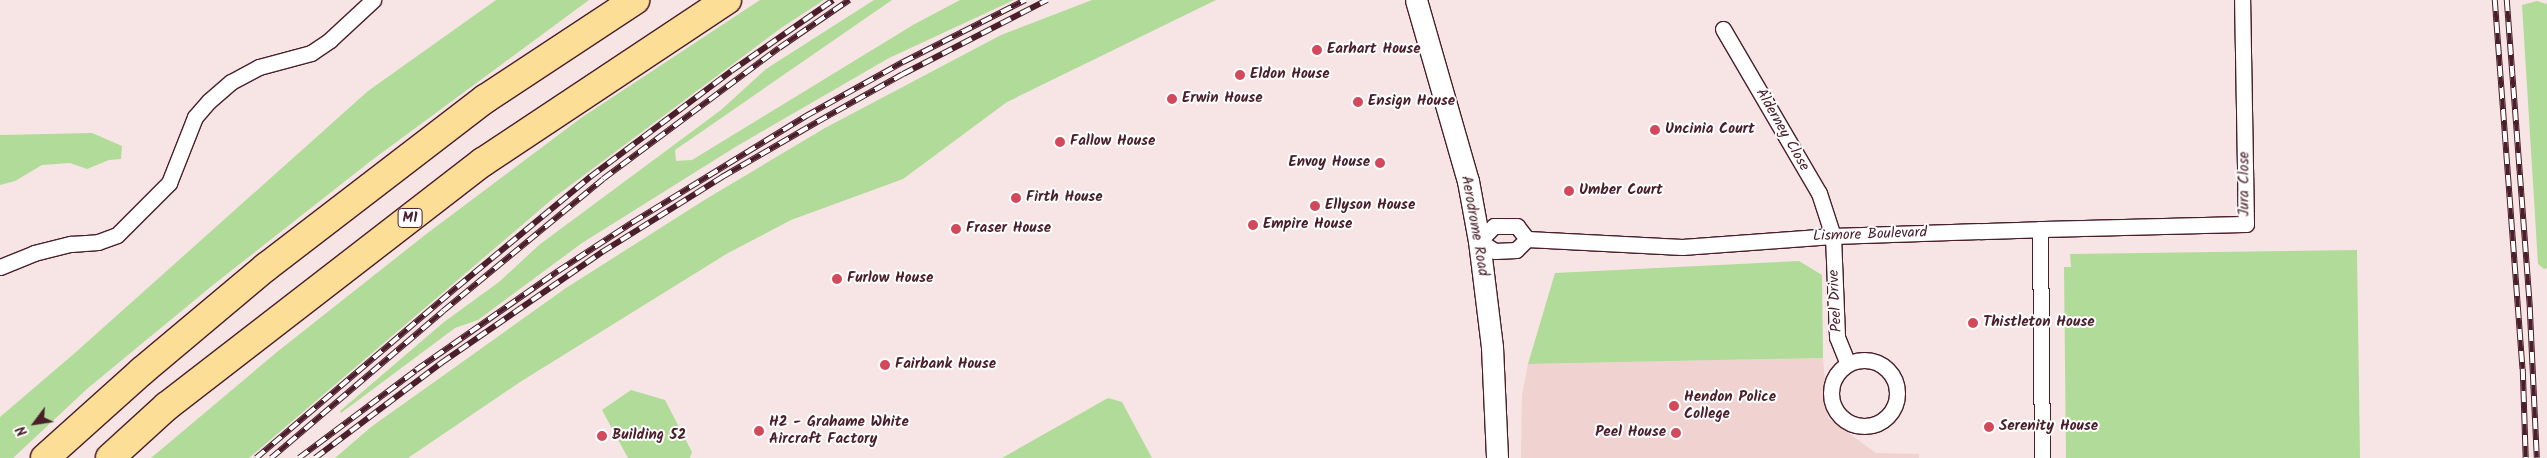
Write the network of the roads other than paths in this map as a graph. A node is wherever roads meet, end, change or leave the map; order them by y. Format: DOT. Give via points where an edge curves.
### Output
graph roads {
  1 [pos="373,0"];
  2 [pos="635,0"];
  3 [pos="727,0"];
  4 [pos="1416,0"];
  5 [pos="2242,0"];
  6 [pos="1723,29"];
  7 [pos="2040,229"];
  8 [pos="1833,236"];
  9 [pos="1527,239"];
  10 [pos="1479,241"];
  11 [pos="0,267"];
  12 [pos="1848,364"];
  13 [pos="46,458"];
  14 [pos="110,458"];
  15 [pos="1497,458"];
  16 [pos="2042,458"];
  1 -- 11 [label="street" via="311,53 260,67 231,82 209,101 195,117 169,183 117,235 98,242 71,244 34,253"];
  2 -- 13 [label="highway" via="485,99 274,261 142,371"];
  3 -- 14 [label="highway, M1" via="483,162 167,406"];
  4 -- 10 [label="street, Aerodrome Road" via="1468,181"];
  5 -- 7 [label="street, Jura Close" via="2246,224"];
  6 -- 8 [label="street, Alderney Close" via="1819,193"];
  7 -- 8 [label="street, Lismore Boulevard"];
  7 -- 16 [label="street"];
  8 -- 9 [label="street, Lismore Boulevard" via="1682,247"];
  8 -- 12 [label="street, Peel Drive" via="1837,337"];
  9 -- 10 [label="street" via="1516,250 1495,251"];
  9 -- 10 [label="street" via="1517,226 1494,226"];
  10 -- 15 [label="street, Aerodrome Road" via="1492,347"];
  12 -- 12 [label="street" via="1872,361 1888,370 1893,377 1896,404 1892,412 1878,423 1870,426 1852,424 1836,410 1832,400 1834,380"];
}
